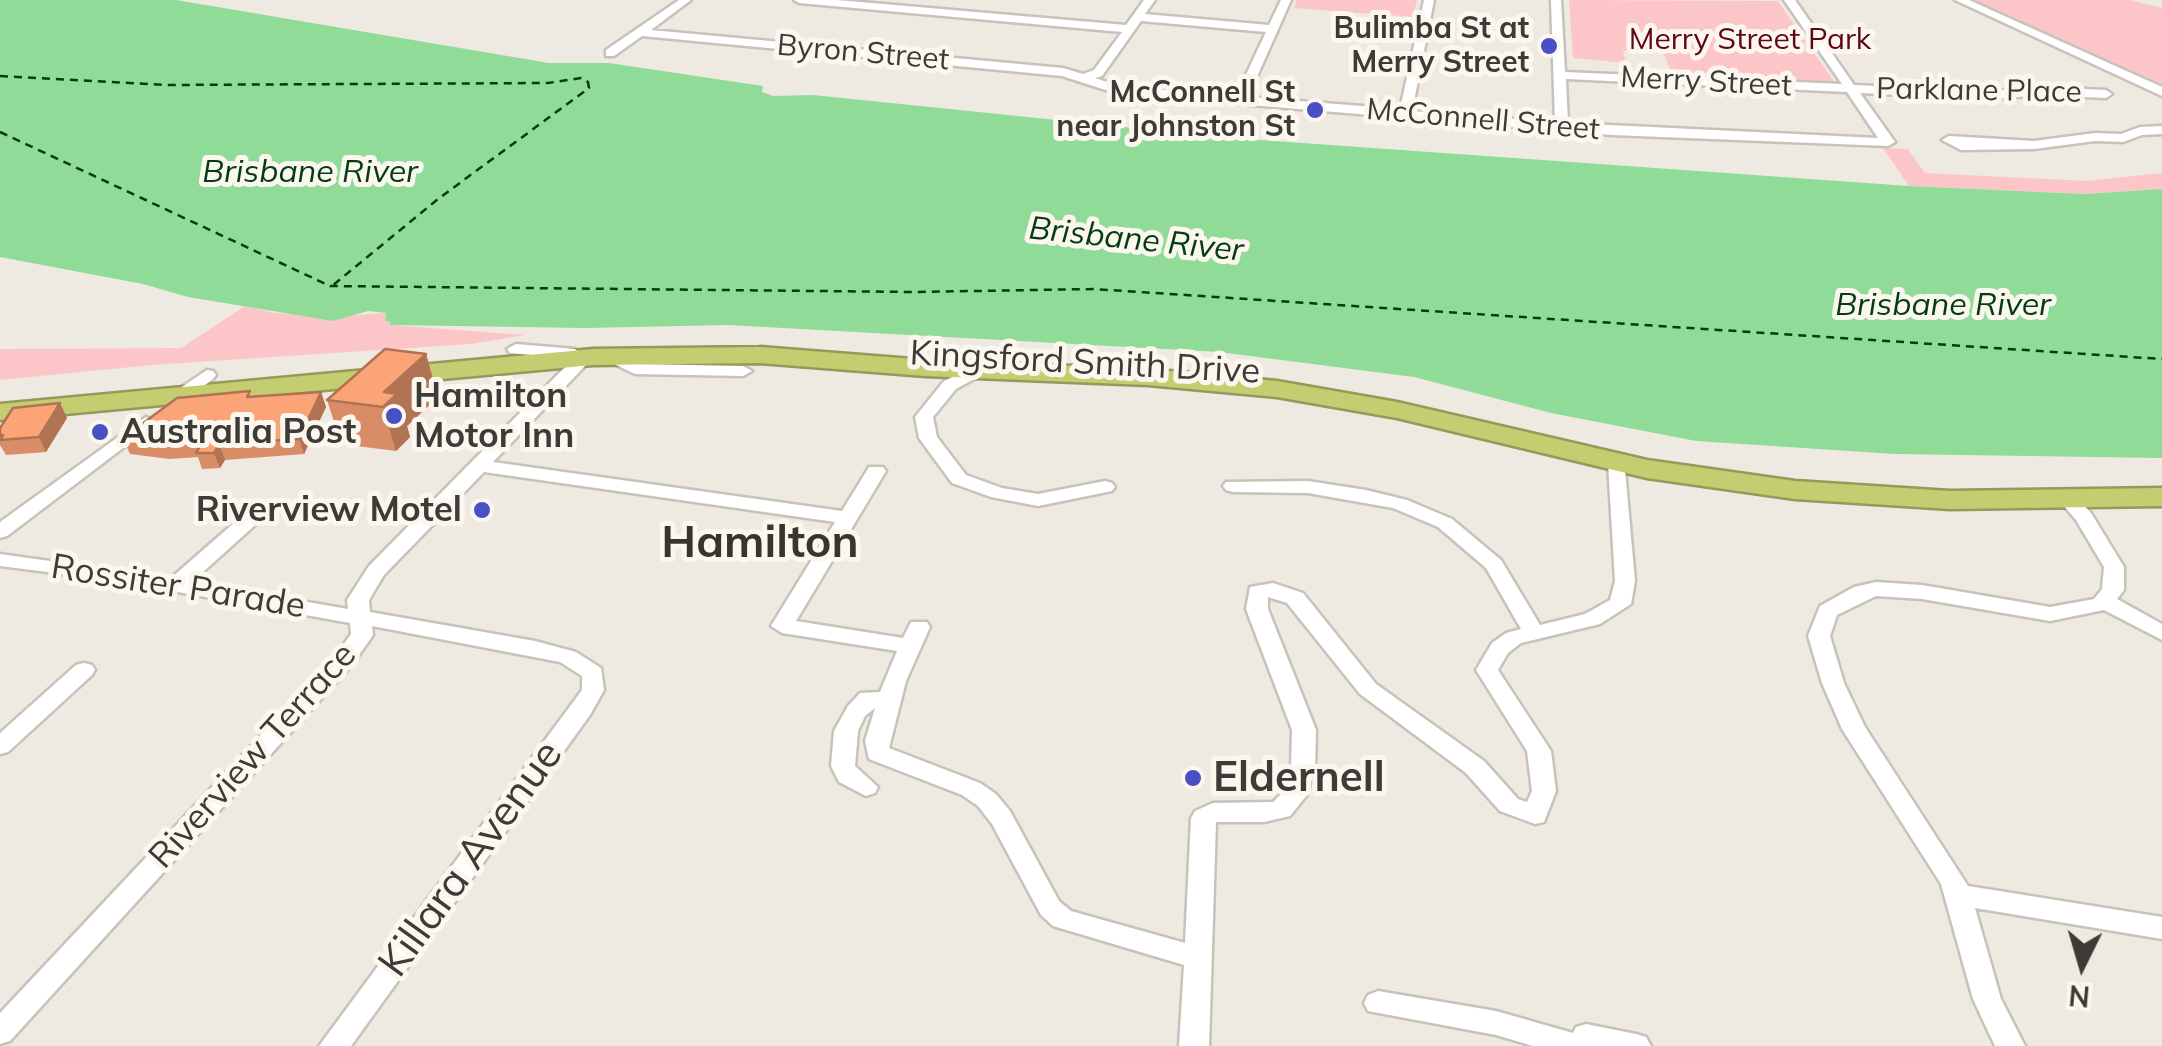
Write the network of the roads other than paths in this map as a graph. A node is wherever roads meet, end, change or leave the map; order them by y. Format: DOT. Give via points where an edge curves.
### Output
graph roads {
  1 [pos="686,0"];
  2 [pos="799,0"];
  3 [pos="1150,0"];
  4 [pos="1286,0"];
  5 [pos="1430,0"];
  6 [pos="1556,0"];
  7 [pos="1790,0"];
  8 [pos="1960,0"];
  9 [pos="1138,17"];
  10 [pos="1129,29"];
  11 [pos="1273,29"];
  12 [pos="640,32"];
  13 [pos="610,53"];
  14 [pos="1560,75"];
  15 [pos="1085,78"];
  16 [pos="1853,89"];
  17 [pos="2162,92"];
  18 [pos="2106,94"];
  19 [pos="1240,100"];
  20 [pos="1405,114"];
  21 [pos="1562,127"];
  22 [pos="2162,130"];
  23 [pos="1997,144"];
  24 [pos="516,349"];
  25 [pos="625,355"];
  26 [pos="577,358"];
  27 [pos="742,371"];
  28 [pos="551,372"];
  29 [pos="956,375"];
  30 [pos="207,376"];
  31 [pos="184,393"];
  32 [pos="0,396"];
  33 [pos="0,412"];
  34 [pos="1617,463"];
  35 [pos="476,465"];
  36 [pos="876,471"];
  37 [pos="2162,480"];
  38 [pos="1233,486"];
  39 [pos="1105,487"];
  40 [pos="2162,497"];
  41 [pos="2067,498"];
  42 [pos="257,513"];
  43 [pos="848,518"];
  44 [pos="0,531"];
  45 [pos="0,560"];
  46 [pos="176,585"];
  47 [pos="2104,602"];
  48 [pos="361,618"];
  49 [pos="1533,631"];
  50 [pos="2162,633"];
  51 [pos="589,668"];
  52 [pos="84,670"];
  53 [pos="889,700"];
  54 [pos="0,746"];
  55 [pos="866,787"];
  56 [pos="1958,895"];
  57 [pos="2162,928"];
  58 [pos="1198,958"];
  59 [pos="1378,1003"];
  60 [pos="0,1032"];
  61 [pos="1580,1041"];
  62 [pos="334,1046"];
  63 [pos="1194,1046"];
  64 [pos="1636,1046"];
  65 [pos="2010,1046"];
  1 -- 12 [label="street"];
  2 -- 10 [label="street" via="1007,13"];
  3 -- 9 [label="street"];
  4 -- 11 [label="street"];
  5 -- 20 [label="street"];
  6 -- 14 [label="street"];
  7 -- 16 [label="street"];
  8 -- 17 [label="street"];
  9 -- 10 [label="street"];
  9 -- 11 [label="street"];
  10 -- 15 [label="street" via="1098,73"];
  11 -- 19 [label="street"];
  12 -- 13 [label="street"];
  12 -- 15 [label="street, Byron Street"];
  14 -- 16 [label="street, Merry Street"];
  14 -- 21 [label="street"];
  15 -- 19 [label="street, McConnell Street" via="1110,89"];
  16 -- 18 [label="street, Parklane Place"];
  16 -- 21 [label="street, McConnell Street" via="1885,144"];
  19 -- 20 [label="street, McConnell Street"];
  20 -- 21 [label="street, McConnell Street"];
  22 -- 23 [label="street"];
  24 -- 26 [label="street"];
  24 -- 30 [label="highway, Kingsford Smith Drive"];
  24 -- 37 [label="highway, Kingsford Smith Drive" via="731,340 1217,368 1390,394 1602,444 1757,469 1932,482"];
  25 -- 26 [label="highway, Kingsford Smith Drive"];
  25 -- 27 [label="street, Kingsford Smith Drive" via="625,365 634,369"];
  25 -- 29 [label="highway, Kingsford Smith Drive" via="760,354"];
  26 -- 28 [label="highway, Kingsford Smith Drive"];
  28 -- 31 [label="highway, Kingsford Smith Drive"];
  28 -- 35 [label="street, Riverview Terrace"];
  29 -- 34 [label="highway, Kingsford Smith Drive" via="1148,377 1277,390 1398,410"];
  29 -- 39 [label="street" via="923,424 963,482 1038,500"];
  30 -- 31 [label="street"];
  30 -- 32 [label="highway, Kingsford Smith Drive"];
  31 -- 33 [label="highway, Kingsford Smith Drive"];
  31 -- 44 [label="street"];
  34 -- 41 [label="highway, Kingsford Smith Drive" via="1829,493"];
  34 -- 49 [label="street" via="1622,601 1600,617"];
  35 -- 43 [label="street"];
  35 -- 48 [label="street, Riverview Terrace" via="364,586"];
  36 -- 43 [label="street"];
  38 -- 49 [label="street" via="1352,493 1446,523 1494,564"];
  40 -- 41 [label="highway, Kingsford Smith Drive"];
  41 -- 47 [label="street" via="2114,567 2114,586"];
  42 -- 46 [label="street"];
  43 -- 53 [label="street" via="782,626 914,637"];
  45 -- 46 [label="street, Rossiter Parade"];
  46 -- 48 [label="street, Rossiter Parade"];
  47 -- 50 [label="street"];
  47 -- 56 [label="street" via="2050,614 1876,589 1841,602 1822,622 1822,651 1854,729"];
  48 -- 51 [label="street, Rossiter Parade" via="546,650"];
  48 -- 60 [label="street, Riverview Terrace" via="362,635 336,670"];
  49 -- 58 [label="street" via="1505,644 1486,672 1538,750 1544,791 1538,813 1529,815 1508,805 1467,760 1368,689 1295,598 1278,590 1256,594 1302,722 1303,769 1295,796 1281,810 1204,818"];
  51 -- 62 [label="street, Killara Avenue" via="594,684 582,709"];
  52 -- 54 [label="street"];
  53 -- 55 [label="street" via="868,699 846,731 843,766"];
  53 -- 58 [label="street" via="877,753 988,800 1053,913"];
  56 -- 57 [label="street"];
  56 -- 65 [label="street" via="1987,999"];
  58 -- 63 [label="street"];
  59 -- 61 [label="street"];
  61 -- 64 [label="street"];
}
